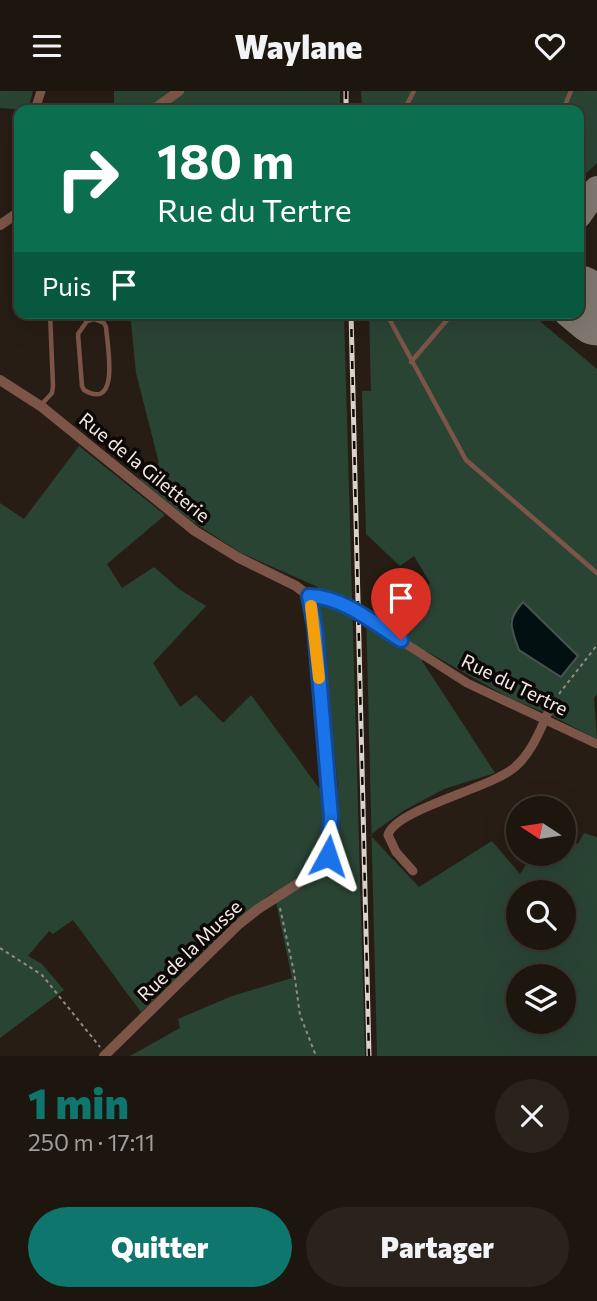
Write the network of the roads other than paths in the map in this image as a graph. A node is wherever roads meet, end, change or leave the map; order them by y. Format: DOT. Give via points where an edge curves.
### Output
graph roads {
  1 [pos="178,91"];
  2 [pos="160,105"];
  3 [pos="50,319"];
  4 [pos="104,319"];
  5 [pos="389,319"];
  6 [pos="448,319"];
  7 [pos="102,322"];
  8 [pos="411,362"];
  9 [pos="0,380"];
  10 [pos="41,406"];
  11 [pos="597,573"];
  12 [pos="309,596"];
  13 [pos="553,702"];
  14 [pos="545,718"];
  15 [pos="597,744"];
  16 [pos="413,871"];
  17 [pos="105,1055"];
  1 -- 2 [label="street"];
  3 -- 10 [label="lane" via="53,386"];
  4 -- 7 [label="lane"];
  5 -- 8 [label="lane"];
  6 -- 8 [label="lane"];
  7 -- 7 [label="lane" via="87,321 78,334 82,386 96,395 109,384"];
  8 -- 11 [label="lane" via="466,460"];
  9 -- 10 [label="street, Rue de la Giletterie"];
  10 -- 12 [label="street, Rue de la Giletterie" via="195,531"];
  12 -- 14 [label="street, Rue du Tertre, bridge" via="344,605 467,683"];
  12 -- 17 [label="street, Rue de la Musse" via="331,817 330,847 323,865 239,924"];
  13 -- 14 [label="street"];
  14 -- 15 [label="street, Rue du Tertre"];
  14 -- 16 [label="street" via="528,751 508,773 431,804 391,827 388,835 396,852"];
}
